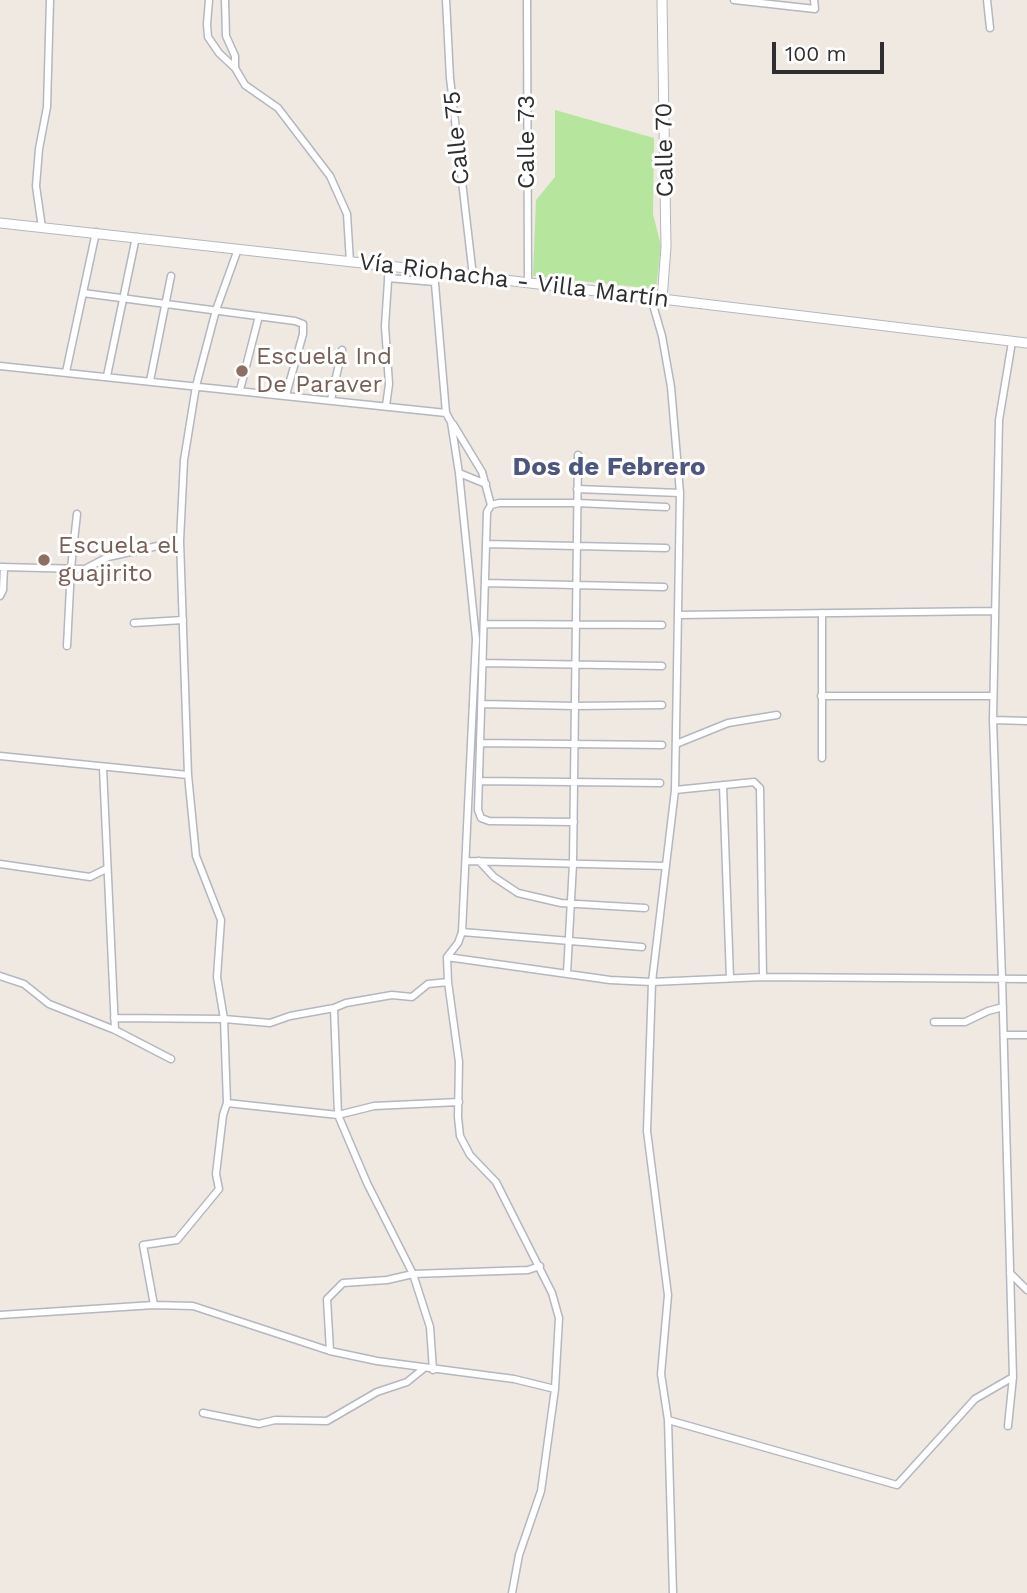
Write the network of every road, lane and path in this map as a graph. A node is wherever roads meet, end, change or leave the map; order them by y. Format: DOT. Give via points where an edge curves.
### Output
graph roads {
  1 [pos="50,0"];
  2 [pos="209,0"];
  3 [pos="225,0"];
  4 [pos="446,0"];
  5 [pos="527,0"];
  6 [pos="662,0"];
  7 [pos="734,0"];
  8 [pos="814,0"];
  9 [pos="987,0"];
  10 [pos="990,28"];
  11 [pos="236,68"];
  12 [pos="0,223"];
  13 [pos="42,228"];
  14 [pos="96,232"];
  15 [pos="136,237"];
  16 [pos="238,249"];
  17 [pos="350,262"];
  18 [pos="389,266"];
  19 [pos="434,272"];
  20 [pos="171,276"];
  21 [pos="473,276"];
  22 [pos="388,278"];
  23 [pos="435,282"];
  24 [pos="528,283"];
  25 [pos="83,293"];
  26 [pos="125,298"];
  27 [pos="651,298"];
  28 [pos="662,299"];
  29 [pos="166,304"];
  30 [pos="216,310"];
  31 [pos="259,316"];
  32 [pos="1012,341"];
  33 [pos="1027,343"];
  34 [pos="342,350"];
  35 [pos="0,366"];
  36 [pos="66,372"];
  37 [pos="107,376"];
  38 [pos="150,381"];
  39 [pos="196,386"];
  40 [pos="240,390"];
  41 [pos="286,395"];
  42 [pos="331,400"];
  43 [pos="386,406"];
  44 [pos="446,413"];
  45 [pos="451,422"];
  46 [pos="578,455"];
  47 [pos="459,473"];
  48 [pos="486,484"];
  49 [pos="578,489"];
  50 [pos="680,493"];
  51 [pos="577,503"];
  52 [pos="491,505"];
  53 [pos="666,508"];
  54 [pos="77,514"];
  55 [pos="180,541"];
  56 [pos="486,544"];
  57 [pos="577,546"];
  58 [pos="666,548"];
  59 [pos="2,567"];
  60 [pos="71,568"];
  61 [pos="485,583"];
  62 [pos="576,585"];
  63 [pos="664,587"];
  64 [pos="0,596"];
  65 [pos="995,611"];
  66 [pos="822,613"];
  67 [pos="678,615"];
  68 [pos="183,620"];
  69 [pos="134,623"];
  70 [pos="484,624"];
  71 [pos="662,625"];
  72 [pos="576,626"];
  73 [pos="67,646"];
  74 [pos="483,663"];
  75 [pos="575,665"];
  76 [pos="662,666"];
  77 [pos="821,696"];
  78 [pos="993,696"];
  79 [pos="482,704"];
  80 [pos="662,705"];
  81 [pos="575,706"];
  82 [pos="777,715"];
  83 [pos="993,720"];
  84 [pos="1027,721"];
  85 [pos="480,743"];
  86 [pos="575,744"];
  87 [pos="676,744"];
  88 [pos="662,745"];
  89 [pos="0,756"];
  90 [pos="822,758"];
  91 [pos="103,768"];
  92 [pos="188,775"];
  93 [pos="479,781"];
  94 [pos="574,782"];
  95 [pos="660,783"];
  96 [pos="723,785"];
  97 [pos="676,790"];
  98 [pos="574,822"];
  99 [pos="466,861"];
  100 [pos="479,861"];
  101 [pos="0,864"];
  102 [pos="573,864"];
  103 [pos="666,866"];
  104 [pos="106,869"];
  105 [pos="571,903"];
  106 [pos="645,908"];
  107 [pos="462,932"];
  108 [pos="569,941"];
  109 [pos="642,947"];
  110 [pos="447,957"];
  111 [pos="567,973"];
  112 [pos="0,976"];
  113 [pos="763,977"];
  114 [pos="730,978"];
  115 [pos="1002,978"];
  116 [pos="1027,979"];
  117 [pos="448,982"];
  118 [pos="652,982"];
  119 [pos="1003,1007"];
  120 [pos="334,1008"];
  121 [pos="114,1018"];
  122 [pos="224,1019"];
  123 [pos="934,1022"];
  124 [pos="115,1030"];
  125 [pos="1004,1035"];
  126 [pos="1027,1035"];
  127 [pos="171,1059"];
  128 [pos="459,1101"];
  129 [pos="227,1103"];
  130 [pos="338,1115"];
  131 [pos="540,1266"];
  132 [pos="1010,1273"];
  133 [pos="413,1275"];
  134 [pos="1027,1290"];
  135 [pos="154,1305"];
  136 [pos="0,1315"];
  137 [pos="330,1351"];
  138 [pos="423,1369"];
  139 [pos="433,1370"];
  140 [pos="1013,1377"];
  141 [pos="555,1389"];
  142 [pos="204,1413"];
  143 [pos="668,1420"];
  144 [pos="1007,1426"];
  145 [pos="512,1593"];
  146 [pos="673,1593"];
  1 -- 13 [label="street" via="46,121 36,186"];
  2 -- 11 [label="street" via="208,37"];
  3 -- 11 [label="street" via="226,36"];
  4 -- 21 [label="street, Calle 75"];
  5 -- 24 [label="street, Calle 73"];
  6 -- 28 [label="main road, Calle 70" via="666,247"];
  7 -- 8 [label="street" via="815,9"];
  9 -- 10 [label="street"];
  11 -- 17 [label="street" via="245,85 278,108 330,176 347,214"];
  12 -- 13 [label="main road, Vía Riohacha - Villa Martín"];
  13 -- 14 [label="main road, Vía Riohacha - Villa Martín"];
  14 -- 15 [label="main road, Vía Riohacha - Villa Martín"];
  14 -- 25 [label="street"];
  15 -- 16 [label="main road, Vía Riohacha - Villa Martín"];
  15 -- 26 [label="street"];
  16 -- 17 [label="main road, Vía Riohacha - Villa Martín"];
  16 -- 30 [label="street"];
  17 -- 18 [label="main road, Vía Riohacha - Villa Martín"];
  18 -- 19 [label="main road, Vía Riohacha - Villa Martín"];
  18 -- 22 [label="street"];
  19 -- 21 [label="main road, Vía Riohacha - Villa Martín"];
  19 -- 23 [label="street"];
  20 -- 29 [label="street"];
  21 -- 24 [label="main road, Vía Riohacha - Villa Martín"];
  22 -- 23 [label="street"];
  22 -- 43 [label="street"];
  23 -- 44 [label="street"];
  24 -- 27 [label="main road, Vía Riohacha - Villa Martín"];
  25 -- 26 [label="street"];
  25 -- 36 [label="street"];
  26 -- 29 [label="street"];
  26 -- 37 [label="street"];
  27 -- 28 [label="main road, Vía Riohacha - Villa Martín"];
  27 -- 50 [label="street" via="671,387"];
  28 -- 32 [label="main road, Vía Riohacha - Villa Martín"];
  29 -- 30 [label="street"];
  29 -- 38 [label="street"];
  30 -- 31 [label="street"];
  30 -- 39 [label="street"];
  31 -- 40 [label="street"];
  31 -- 41 [label="street" via="303,324"];
  32 -- 33 [label="main road, Vía Riohacha - Villa Martín"];
  32 -- 65 [label="street" via="999,420"];
  34 -- 42 [label="street"];
  35 -- 36 [label="street"];
  36 -- 37 [label="street"];
  37 -- 38 [label="street"];
  38 -- 39 [label="street"];
  39 -- 40 [label="street"];
  39 -- 55 [label="street" via="184,460"];
  40 -- 41 [label="street"];
  41 -- 42 [label="street"];
  42 -- 43 [label="street"];
  43 -- 44 [label="street"];
  44 -- 45 [label="street"];
  45 -- 47 [label="street"];
  45 -- 48 [label="street"];
  46 -- 49 [label="street"];
  47 -- 48 [label="street"];
  47 -- 99 [label="street" via="476,639"];
  48 -- 52 [label="street"];
  49 -- 50 [label="street"];
  49 -- 51 [label="street"];
  50 -- 67 [label="street"];
  51 -- 52 [label="street"];
  51 -- 53 [label="street"];
  51 -- 57 [label="street"];
  52 -- 56 [label="street"];
  54 -- 60 [label="street"];
  55 -- 60 [label="street" via="108,557 85,569"];
  55 -- 68 [label="street"];
  56 -- 57 [label="street"];
  56 -- 61 [label="street"];
  57 -- 58 [label="street"];
  57 -- 62 [label="street"];
  59 -- 60 [label="street"];
  59 -- 64 [label="street"];
  60 -- 73 [label="street"];
  61 -- 62 [label="street"];
  61 -- 70 [label="street"];
  62 -- 63 [label="street"];
  62 -- 72 [label="street"];
  65 -- 66 [label="street"];
  65 -- 78 [label="street"];
  66 -- 67 [label="street"];
  66 -- 77 [label="street"];
  67 -- 87 [label="street"];
  68 -- 69 [label="street"];
  68 -- 92 [label="street"];
  70 -- 72 [label="street"];
  70 -- 74 [label="street"];
  71 -- 72 [label="street"];
  72 -- 75 [label="street"];
  74 -- 75 [label="street"];
  74 -- 79 [label="street"];
  75 -- 76 [label="street"];
  75 -- 81 [label="street"];
  77 -- 78 [label="street"];
  77 -- 90 [label="street"];
  78 -- 83 [label="street"];
  79 -- 81 [label="street"];
  79 -- 85 [label="street"];
  80 -- 81 [label="street"];
  81 -- 86 [label="street"];
  82 -- 87 [label="street" via="728,723"];
  83 -- 84 [label="street"];
  83 -- 115 [label="street"];
  85 -- 86 [label="street"];
  85 -- 93 [label="street"];
  86 -- 88 [label="street"];
  86 -- 94 [label="street"];
  87 -- 97 [label="street"];
  89 -- 91 [label="street"];
  91 -- 92 [label="street"];
  91 -- 104 [label="street"];
  92 -- 122 [label="street" via="196,856 221,920 217,977"];
  93 -- 94 [label="street"];
  93 -- 98 [label="street" via="481,818"];
  94 -- 95 [label="street"];
  94 -- 98 [label="street"];
  96 -- 97 [label="street"];
  96 -- 113 [label="street" via="754,782 761,788"];
  96 -- 114 [label="street"];
  97 -- 103 [label="street"];
  98 -- 102 [label="street"];
  99 -- 100 [label="street"];
  99 -- 107 [label="street"];
  100 -- 102 [label="street"];
  100 -- 105 [label="street" via="518,893"];
  101 -- 104 [label="street" via="90,877"];
  102 -- 103 [label="street"];
  102 -- 105 [label="street"];
  103 -- 118 [label="street"];
  104 -- 121 [label="street"];
  105 -- 106 [label="street"];
  105 -- 108 [label="street"];
  107 -- 108 [label="street"];
  107 -- 110 [label="street"];
  108 -- 109 [label="street"];
  108 -- 111 [label="street"];
  110 -- 111 [label="street"];
  110 -- 117 [label="street"];
  111 -- 118 [label="street"];
  112 -- 124 [label="street" via="24,984 49,1004"];
  113 -- 114 [label="street"];
  113 -- 115 [label="street"];
  114 -- 118 [label="street"];
  115 -- 116 [label="street"];
  115 -- 119 [label="street"];
  117 -- 120 [label="street" via="428,984 412,997 392,995"];
  117 -- 128 [label="street" via="459,1062"];
  118 -- 143 [label="street" via="647,1131 668,1295 661,1374"];
  119 -- 123 [label="street" via="965,1022"];
  119 -- 125 [label="street"];
  120 -- 122 [label="street" via="270,1023"];
  120 -- 130 [label="street"];
  121 -- 122 [label="street"];
  121 -- 124 [label="street"];
  122 -- 129 [label="street"];
  124 -- 127 [label="street"];
  125 -- 126 [label="street"];
  125 -- 132 [label="street"];
  128 -- 130 [label="street" via="374,1107"];
  128 -- 131 [label="street" via="460,1136 470,1155 496,1182"];
  129 -- 130 [label="street"];
  129 -- 135 [label="street" via="216,1174 219,1189 177,1240 142,1245"];
  130 -- 133 [label="street"];
  131 -- 133 [label="street"];
  131 -- 141 [label="street" via="559,1318"];
  132 -- 134 [label="street"];
  132 -- 140 [label="street"];
  133 -- 137 [label="street" via="343,1283 327,1299"];
  133 -- 139 [label="street" via="430,1327"];
  135 -- 136 [label="street"];
  135 -- 137 [label="street" via="193,1306"];
  137 -- 138 [label="street"];
  138 -- 139 [label="street"];
  138 -- 142 [label="street" via="407,1382 377,1392 327,1421 260,1424"];
  139 -- 141 [label="street" via="514,1379"];
  140 -- 143 [label="street" via="975,1399 897,1485"];
  140 -- 144 [label="street"];
  141 -- 145 [label="street" via="541,1491 519,1555"];
  143 -- 146 [label="street"];
}
